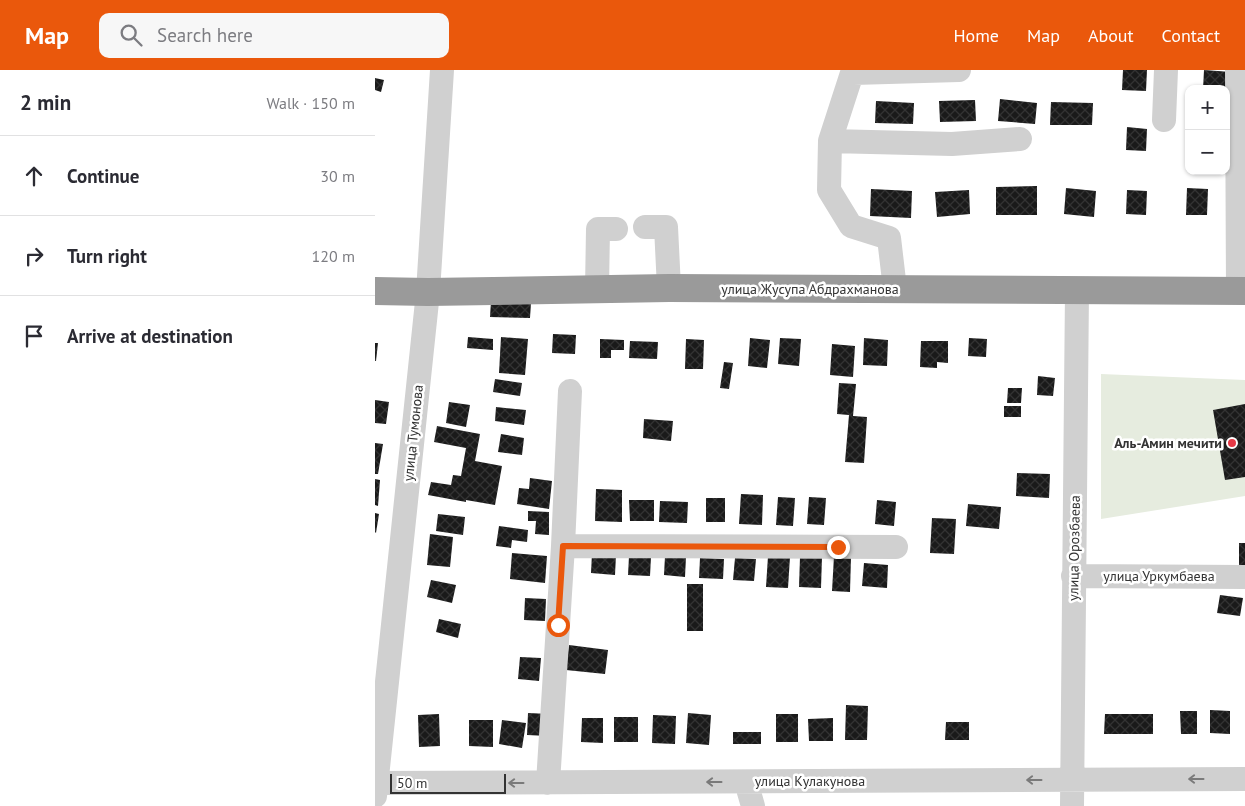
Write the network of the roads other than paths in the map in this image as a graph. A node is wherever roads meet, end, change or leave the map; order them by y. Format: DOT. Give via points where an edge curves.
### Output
graph roads {
  1 [pos="442,70"];
  2 [pos="959,70"];
  3 [pos="1166,70"];
  4 [pos="1237,70"];
  5 [pos="853,72"];
  6 [pos="1164,120"];
  7 [pos="1020,139"];
  8 [pos="830,141"];
  9 [pos="1241,188"];
  10 [pos="645,227"];
  11 [pos="616,229"];
  12 [pos="669,288"];
  13 [pos="597,289"];
  14 [pos="895,289"];
  15 [pos="375,291"];
  16 [pos="1077,291"];
  17 [pos="1242,291"];
  18 [pos="428,292"];
  19 [pos="570,391"];
  20 [pos="563,546"];
  21 [pos="896,547"];
  22 [pos="1073,576"];
  23 [pos="1245,577"];
  24 [pos="1245,779"];
  25 [pos="1072,780"];
  26 [pos="746,782"];
  27 [pos="548,783"];
  28 [pos="375,788"];
  29 [pos="753,806"];
  30 [pos="1072,806"];
  1 -- 18 [label="street, улица Тумонова"];
  2 -- 5 [label="street"];
  3 -- 6 [label="street"];
  4 -- 9 [label="street"];
  5 -- 8 [label="street"];
  7 -- 8 [label="street" via="952,144"];
  8 -- 14 [label="street" via="829,190 851,226 889,238"];
  9 -- 17 [label="street"];
  10 -- 12 [label="street" via="666,227"];
  11 -- 13 [label="street" via="598,229"];
  12 -- 13 [label="highway, улица Жусупа Абдрахманова"];
  12 -- 14 [label="highway, улица Жусупа Абдрахманова"];
  13 -- 18 [label="highway, улица Жусупа Абдрахманова"];
  14 -- 16 [label="highway, улица Жусупа Абдрахманова"];
  15 -- 18 [label="highway, улица Жусупа Абдрахманова"];
  16 -- 17 [label="highway, улица Жусупа Абдрахманова"];
  16 -- 22 [label="street, улица Орозбаева"];
  18 -- 28 [label="street, улица Тумонова"];
  19 -- 20 [label="street"];
  20 -- 21 [label="street"];
  20 -- 27 [label="street"];
  22 -- 23 [label="street, улица Уркумбаева"];
  22 -- 25 [label="street, улица Орозбаева"];
  24 -- 25 [label="street, улица Кулакунова, one-way"];
  25 -- 26 [label="street, улица Кулакунова, one-way"];
  25 -- 30 [label="street, улица Орозбаева"];
  26 -- 27 [label="street, улица Кулакунова, one-way"];
  26 -- 29 [label="street"];
  27 -- 28 [label="street, улица Кулакунова, one-way"];
}
